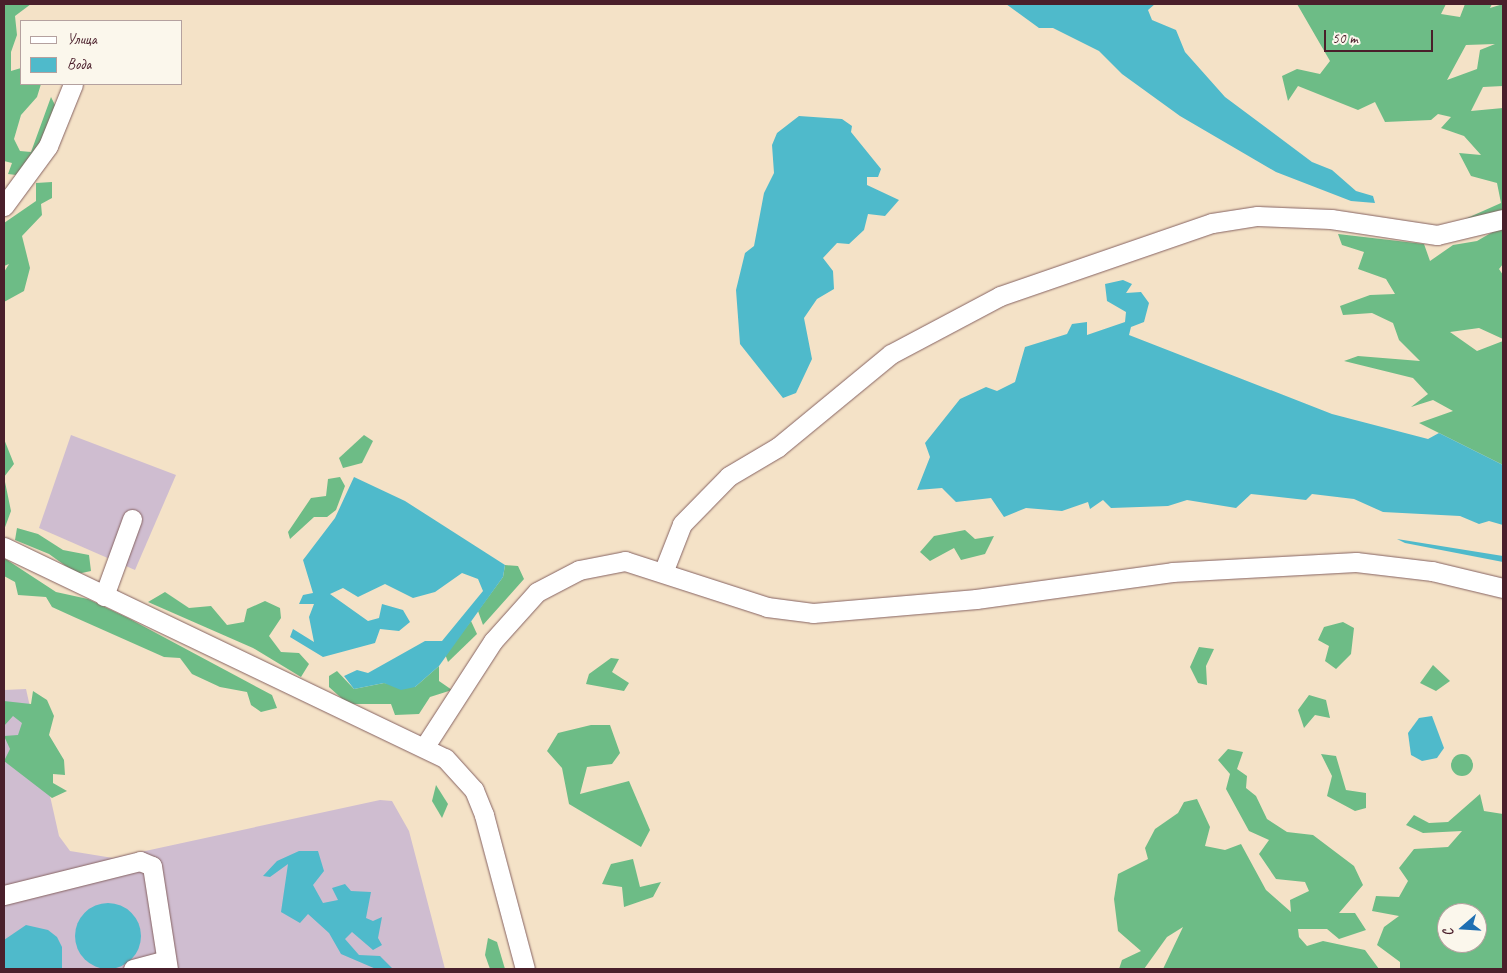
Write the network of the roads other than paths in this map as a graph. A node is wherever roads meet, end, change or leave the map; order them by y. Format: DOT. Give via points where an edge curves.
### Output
graph roads {
  1 [pos="73,85"];
  2 [pos="4,206"];
  3 [pos="1503,219"];
  4 [pos="132,519"];
  5 [pos="4,547"];
  6 [pos="664,570"];
  7 [pos="1503,588"];
  8 [pos="104,596"];
  9 [pos="425,746"];
  10 [pos="4,895"];
  11 [pos="167,964"];
  12 [pos="133,969"];
  13 [pos="525,969"];
  1 -- 2 [label="street" via="48,146"];
  3 -- 6 [label="street" via="1437,235 1331,219 1257,216 1212,223 1000,296 891,354 778,447 729,476 682,524"];
  4 -- 8 [label="street"];
  5 -- 8 [label="street"];
  6 -- 7 [label="street" via="768,607 813,613 976,600 1172,572 1356,562 1432,572"];
  6 -- 9 [label="street" via="626,560 579,570 537,592 493,641"];
  8 -- 9 [label="street"];
  9 -- 13 [label="street" via="445,758 474,790"];
  10 -- 11 [label="street" via="140,861 152,866"];
  11 -- 12 [label="street"];
}
